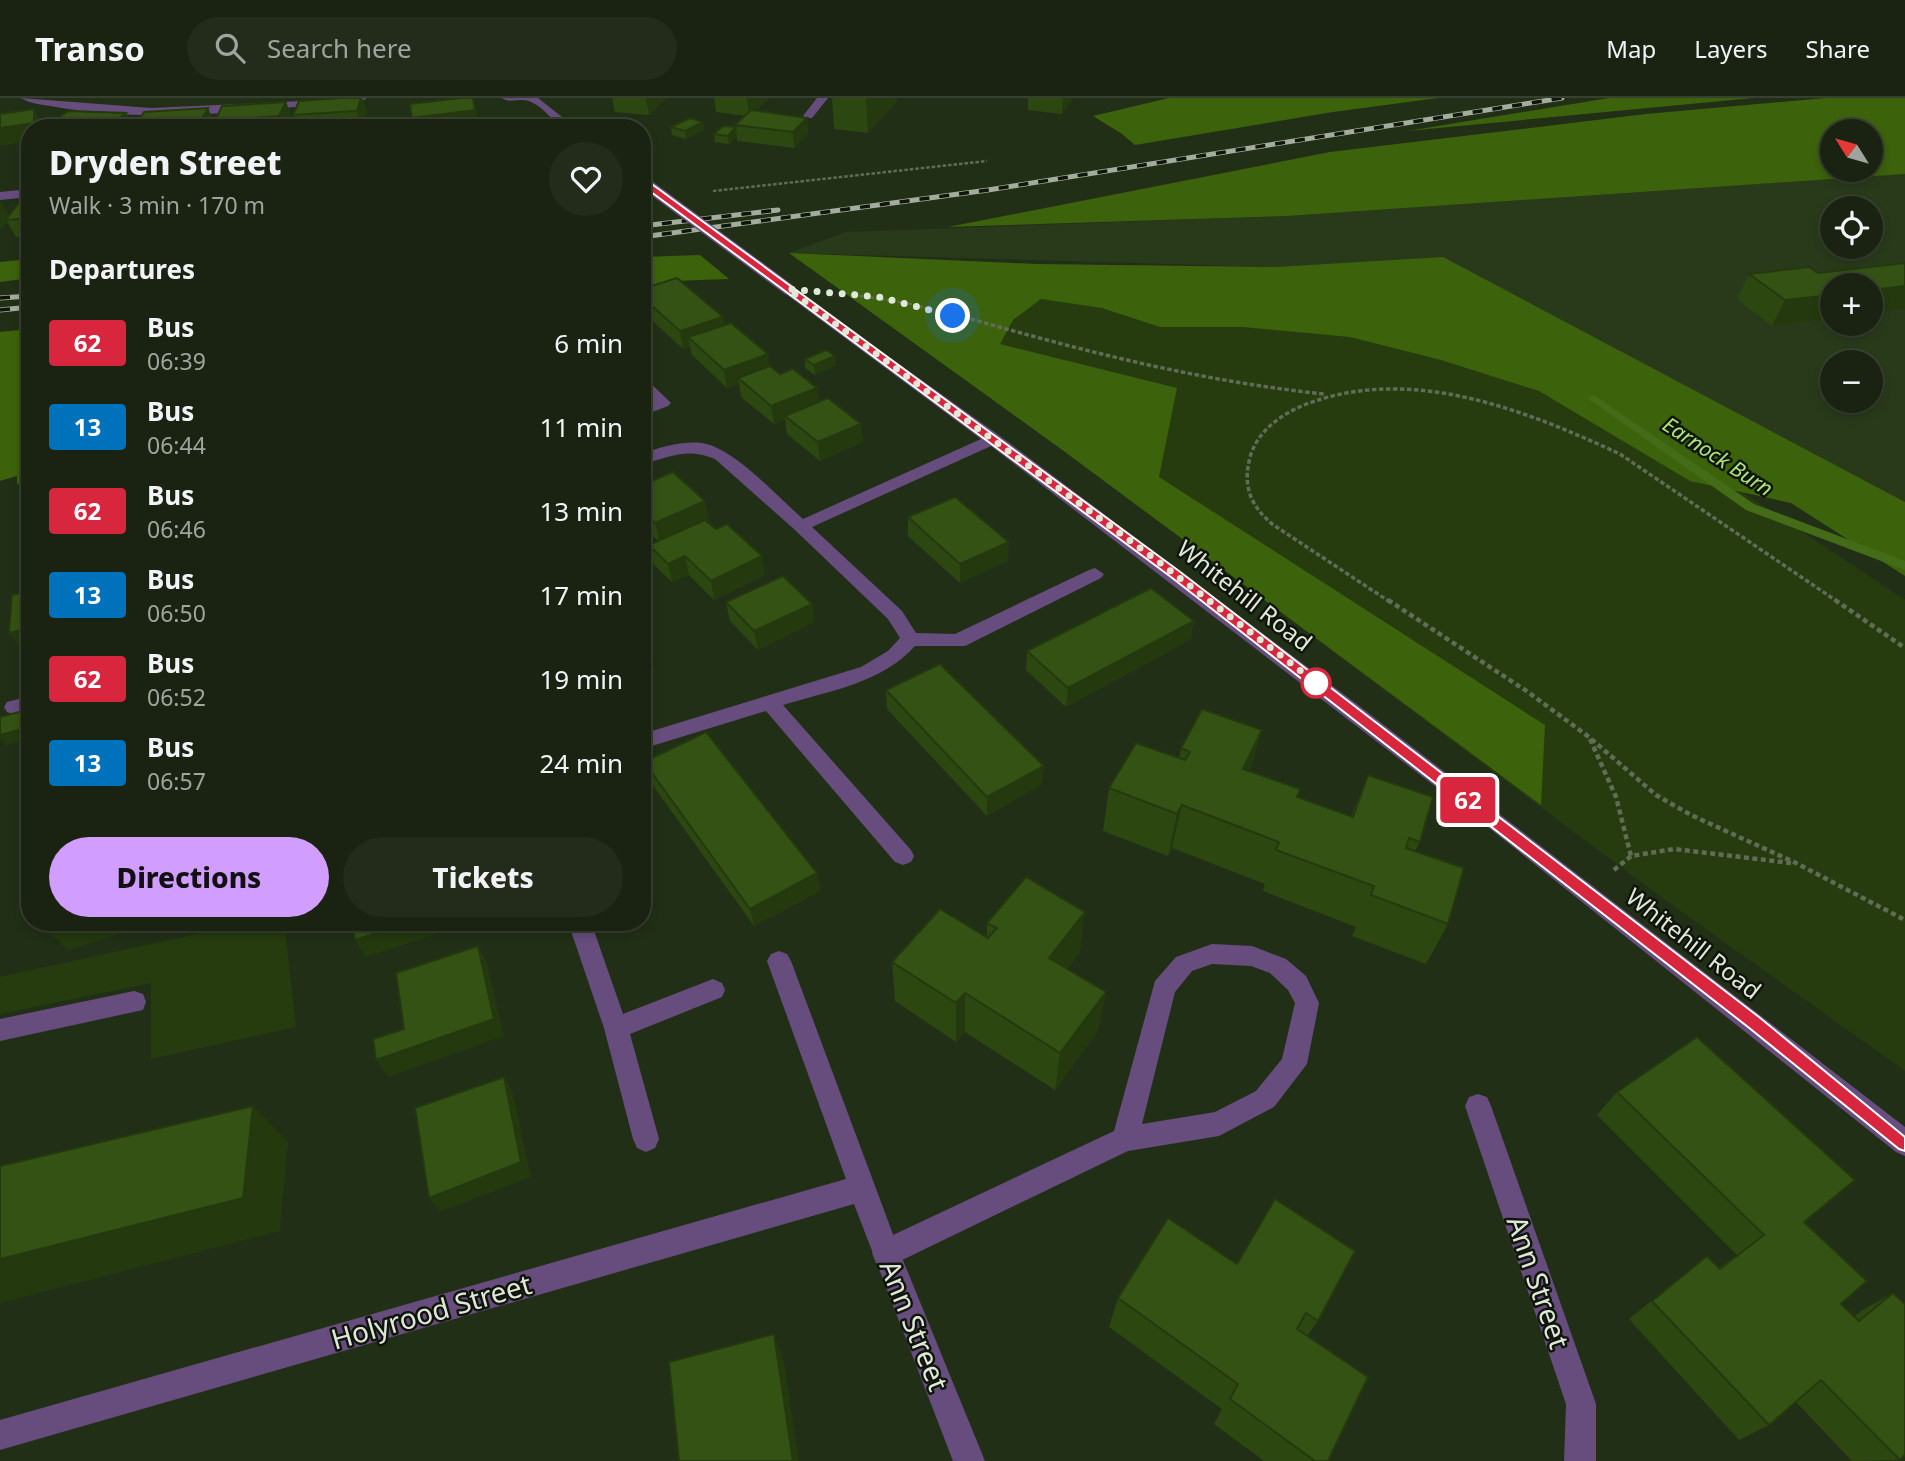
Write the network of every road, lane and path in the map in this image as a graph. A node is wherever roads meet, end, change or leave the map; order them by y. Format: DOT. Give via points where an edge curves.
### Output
graph roads {
  1 [pos="26,98"];
  2 [pos="362,98"];
  3 [pos="507,98"];
  4 [pos="529,98"];
  5 [pos="823,98"];
  6 [pos="73,103"];
  7 [pos="35,113"];
  8 [pos="808,116"];
  9 [pos="558,119"];
  10 [pos="987,161"];
  11 [pos="651,188"];
  12 [pos="706,191"];
  13 [pos="21,194"];
  14 [pos="0,196"];
  15 [pos="788,289"];
  16 [pos="651,392"];
  17 [pos="1325,394"];
  18 [pos="651,408"];
  19 [pos="994,439"];
  20 [pos="651,456"];
  21 [pos="801,526"];
  22 [pos="1095,574"];
  23 [pos="910,639"];
  24 [pos="1905,648"];
  25 [pos="770,703"];
  26 [pos="1589,737"];
  27 [pos="651,739"];
  28 [pos="903,856"];
  29 [pos="1631,856"];
  30 [pos="1796,863"];
  31 [pos="1586,892"];
  32 [pos="1905,920"];
  33 [pos="582,931"];
  34 [pos="779,961"];
  35 [pos="713,990"];
  36 [pos="134,1002"];
  37 [pos="616,1028"];
  38 [pos="0,1030"];
  39 [pos="1478,1106"];
  40 [pos="646,1139"];
  41 [pos="1125,1139"];
  42 [pos="1905,1143"];
  43 [pos="862,1188"];
  44 [pos="886,1253"];
  45 [pos="0,1435"];
  46 [pos="969,1461"];
  47 [pos="1580,1461"];
  1 -- 6 [label="street"];
  2 -- 6 [label="street" via="127,111"];
  3 -- 4 [label="street"];
  4 -- 9 [label="street"];
  5 -- 8 [label="street"];
  6 -- 7 [label="street"];
  10 -- 12 [label="path"];
  11 -- 15 [label="street, Whitehill Road, bridge"];
  13 -- 14 [label="street"];
  15 -- 17 [label="path" via="879,297 1120,361 1266,389"];
  15 -- 19 [label="street, Whitehill Road"];
  16 -- 18 [label="street" via="663,403"];
  17 -- 24 [label="path" via="1365,388 1449,395 1525,414 1581,435 1620,454"];
  17 -- 26 [label="path" via="1281,416 1254,444 1247,493 1255,512"];
  19 -- 21 [label="street"];
  19 -- 31 [label="street, Whitehill Road"];
  20 -- 21 [label="street" via="671,449 701,448 733,465"];
  21 -- 23 [label="street" via="895,615"];
  22 -- 23 [label="street" via="958,641"];
  23 -- 25 [label="street" via="895,656 869,672"];
  25 -- 27 [label="street"];
  25 -- 28 [label="street"];
  26 -- 29 [label="path" via="1616,797"];
  26 -- 30 [label="path" via="1656,795"];
  29 -- 30 [label="path" via="1674,849"];
  29 -- 31 [label="path"];
  30 -- 32 [label="path"];
  31 -- 42 [label="street, Whitehill Road"];
  33 -- 37 [label="street"];
  34 -- 43 [label="street, Ann Street"];
  35 -- 37 [label="street"];
  36 -- 38 [label="street"];
  37 -- 40 [label="street"];
  39 -- 47 [label="street, Ann Street" via="1581,1404"];
  41 -- 41 [label="street" via="1164,988 1184,964 1212,954 1252,956 1278,966 1297,983 1307,1003 1294,1064 1265,1099 1219,1124"];
  41 -- 44 [label="street"];
  43 -- 44 [label="street, Ann Street"];
  43 -- 45 [label="street, Holyrood Street"];
  44 -- 46 [label="street, Ann Street"];
}
